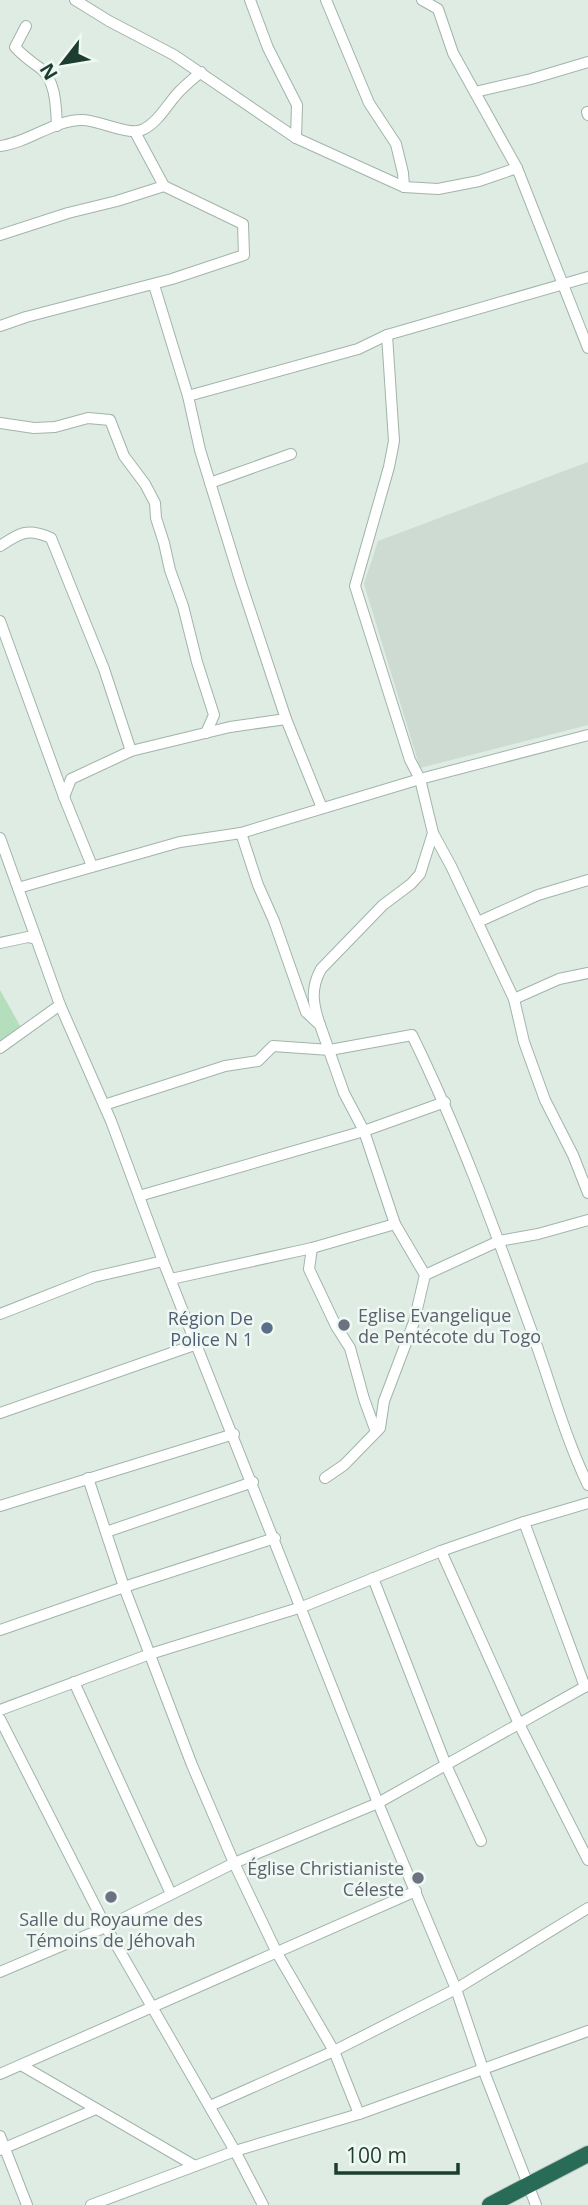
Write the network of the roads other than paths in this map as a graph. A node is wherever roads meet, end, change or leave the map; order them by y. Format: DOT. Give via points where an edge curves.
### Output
graph roads {
  1 [pos="75,0"];
  2 [pos="250,0"];
  3 [pos="326,0"];
  4 [pos="422,0"];
  5 [pos="26,26"];
  6 [pos="588,62"];
  7 [pos="201,72"];
  8 [pos="475,92"];
  9 [pos="57,126"];
  10 [pos="135,132"];
  11 [pos="296,138"];
  12 [pos="0,146"];
  13 [pos="517,168"];
  14 [pos="164,187"];
  15 [pos="404,187"];
  16 [pos="0,235"];
  17 [pos="588,278"];
  18 [pos="155,285"];
  19 [pos="562,286"];
  20 [pos="0,326"];
  21 [pos="387,335"];
  22 [pos="588,348"];
  23 [pos="187,396"];
  24 [pos="0,423"];
  25 [pos="291,454"];
  26 [pos="210,483"];
  27 [pos="0,546"];
  28 [pos="0,621"];
  29 [pos="286,719"];
  30 [pos="206,733"];
  31 [pos="588,735"];
  32 [pos="131,751"];
  33 [pos="420,779"];
  34 [pos="64,797"];
  35 [pos="322,808"];
  36 [pos="240,833"];
  37 [pos="433,833"];
  38 [pos="0,838"];
  39 [pos="92,866"];
  40 [pos="588,880"];
  41 [pos="18,888"];
  42 [pos="478,922"];
  43 [pos="36,939"];
  44 [pos="0,943"];
  45 [pos="588,973"];
  46 [pos="514,999"];
  47 [pos="60,1005"];
  48 [pos="320,1026"];
  49 [pos="0,1048"];
  50 [pos="330,1050"];
  51 [pos="445,1102"];
  52 [pos="104,1105"];
  53 [pos="364,1131"];
  54 [pos="588,1193"];
  55 [pos="139,1196"];
  56 [pos="588,1220"];
  57 [pos="396,1224"];
  58 [pos="499,1241"];
  59 [pos="312,1248"];
  60 [pos="163,1261"];
  61 [pos="425,1275"];
  62 [pos="171,1279"];
  63 [pos="0,1314"];
  64 [pos="197,1344"];
  65 [pos="0,1413"];
  66 [pos="376,1432"];
  67 [pos="234,1434"];
  68 [pos="88,1478"];
  69 [pos="325,1478"];
  70 [pos="253,1482"];
  71 [pos="588,1485"];
  72 [pos="588,1503"];
  73 [pos="0,1506"];
  74 [pos="524,1522"];
  75 [pos="106,1532"];
  76 [pos="275,1538"];
  77 [pos="441,1551"];
  78 [pos="373,1578"];
  79 [pos="124,1587"];
  80 [pos="302,1607"];
  81 [pos="0,1630"];
  82 [pos="150,1654"];
  83 [pos="74,1682"];
  84 [pos="586,1686"];
  85 [pos="0,1710"];
  86 [pos="0,1719"];
  87 [pos="519,1724"];
  88 [pos="446,1765"];
  89 [pos="378,1803"];
  90 [pos="481,1841"];
  91 [pos="588,1860"];
  92 [pos="234,1863"];
  93 [pos="416,1891"];
  94 [pos="172,1894"];
  95 [pos="588,1908"];
  96 [pos="106,1927"];
  97 [pos="277,1953"];
  98 [pos="0,1972"];
  99 [pos="456,1989"];
  100 [pos="154,2007"];
  101 [pos="588,2031"];
  102 [pos="334,2051"];
  103 [pos="20,2065"];
  104 [pos="483,2068"];
  105 [pos="0,2074"];
  106 [pos="210,2106"];
  107 [pos="96,2109"];
  108 [pos="359,2114"];
  109 [pos="0,2136"];
  110 [pos="2,2149"];
  111 [pos="235,2151"];
  112 [pos="588,2154"];
  113 [pos="195,2166"];
  114 [pos="528,2186"];
  115 [pos="27,2205"];
  116 [pos="91,2205"];
  117 [pos="263,2205"];
  118 [pos="490,2205"];
  119 [pos="536,2205"];
  1 -- 7 [label="street"];
  2 -- 11 [label="street" via="297,105"];
  3 -- 15 [label="street" via="369,103 396,144"];
  4 -- 8 [label="street" via="438,9 453,53"];
  5 -- 9 [label="street" via="15,47 48,79"];
  6 -- 8 [label="street"];
  7 -- 10 [label="street" via="146,129"];
  7 -- 11 [label="street"];
  8 -- 13 [label="street"];
  9 -- 10 [label="street" via="80,120"];
  9 -- 12 [label="street"];
  10 -- 14 [label="street"];
  11 -- 15 [label="street"];
  13 -- 15 [label="street" via="438,189"];
  13 -- 19 [label="street"];
  14 -- 16 [label="street"];
  14 -- 18 [label="street" via="243,224 244,255"];
  17 -- 19 [label="street"];
  18 -- 20 [label="street"];
  18 -- 23 [label="street"];
  19 -- 21 [label="street"];
  19 -- 22 [label="street"];
  21 -- 23 [label="street" via="358,349"];
  21 -- 33 [label="street" via="394,441 355,586"];
  23 -- 26 [label="street"];
  24 -- 30 [label="street" via="34,428 88,418 110,420 124,456 155,503 214,716"];
  25 -- 26 [label="street"];
  26 -- 29 [label="street"];
  27 -- 32 [label="street" via="18,534 34,531 51,538 104,669"];
  28 -- 34 [label="street"];
  29 -- 30 [label="street"];
  29 -- 35 [label="street"];
  30 -- 32 [label="street"];
  31 -- 33 [label="street"];
  32 -- 34 [label="street" via="71,779"];
  33 -- 35 [label="street"];
  33 -- 37 [label="street"];
  34 -- 39 [label="street"];
  35 -- 36 [label="street"];
  36 -- 39 [label="street" via="180,842"];
  36 -- 48 [label="street" via="306,1012"];
  37 -- 42 [label="street"];
  37 -- 48 [label="street" via="420,874 321,969 314,981 313,1006"];
  38 -- 41 [label="street"];
  39 -- 41 [label="street"];
  40 -- 42 [label="street" via="538,895"];
  41 -- 43 [label="street"];
  42 -- 46 [label="street"];
  43 -- 44 [label="street"];
  43 -- 47 [label="street"];
  45 -- 46 [label="street" via="559,979"];
  46 -- 54 [label="street" via="545,1100"];
  47 -- 49 [label="street"];
  47 -- 52 [label="street"];
  48 -- 50 [label="street"];
  50 -- 51 [label="street" via="412,1035"];
  50 -- 52 [label="street" via="272,1046 258,1060"];
  50 -- 53 [label="street" via="344,1093"];
  51 -- 53 [label="street"];
  51 -- 58 [label="street"];
  52 -- 55 [label="street"];
  53 -- 55 [label="street"];
  53 -- 57 [label="street"];
  55 -- 60 [label="street"];
  56 -- 58 [label="street"];
  57 -- 59 [label="street"];
  57 -- 61 [label="street"];
  58 -- 61 [label="street"];
  58 -- 71 [label="street" via="573,1455"];
  59 -- 62 [label="street"];
  59 -- 66 [label="street" via="309,1269 350,1348"];
  60 -- 62 [label="street"];
  60 -- 63 [label="street" via="94,1277"];
  61 -- 66 [label="street" via="414,1322"];
  62 -- 64 [label="street"];
  64 -- 65 [label="street"];
  64 -- 67 [label="street"];
  66 -- 69 [label="street"];
  67 -- 68 [label="street"];
  67 -- 70 [label="street"];
  68 -- 73 [label="street"];
  68 -- 75 [label="street"];
  70 -- 75 [label="street"];
  70 -- 76 [label="street"];
  72 -- 74 [label="street"];
  74 -- 77 [label="street"];
  74 -- 84 [label="street"];
  75 -- 79 [label="street"];
  76 -- 79 [label="street"];
  76 -- 80 [label="street"];
  77 -- 78 [label="street"];
  77 -- 87 [label="street"];
  78 -- 80 [label="street"];
  78 -- 88 [label="street"];
  79 -- 81 [label="street"];
  79 -- 82 [label="street"];
  80 -- 82 [label="street"];
  80 -- 89 [label="street"];
  82 -- 83 [label="street"];
  82 -- 92 [label="street"];
  83 -- 85 [label="street"];
  83 -- 94 [label="street"];
  84 -- 87 [label="street"];
  86 -- 96 [label="street"];
  87 -- 88 [label="street"];
  87 -- 91 [label="street"];
  88 -- 89 [label="street"];
  88 -- 90 [label="street"];
  89 -- 92 [label="street"];
  89 -- 93 [label="street"];
  92 -- 94 [label="street"];
  92 -- 97 [label="street"];
  93 -- 97 [label="street"];
  93 -- 99 [label="street"];
  94 -- 96 [label="street"];
  95 -- 99 [label="street"];
  96 -- 98 [label="street"];
  96 -- 100 [label="street"];
  97 -- 100 [label="street"];
  97 -- 102 [label="street"];
  99 -- 102 [label="street"];
  99 -- 104 [label="street"];
  100 -- 103 [label="street"];
  100 -- 106 [label="street"];
  101 -- 104 [label="street"];
  102 -- 106 [label="street"];
  102 -- 108 [label="street"];
  103 -- 105 [label="street"];
  103 -- 107 [label="street"];
  104 -- 108 [label="street"];
  104 -- 114 [label="street"];
  106 -- 111 [label="street"];
  107 -- 110 [label="street"];
  107 -- 113 [label="street"];
  108 -- 111 [label="street"];
  109 -- 110 [label="street"];
  110 -- 115 [label="street"];
  111 -- 113 [label="street"];
  111 -- 117 [label="street"];
  112 -- 114 [label="highway"];
  113 -- 116 [label="street"];
  114 -- 118 [label="highway"];
  114 -- 119 [label="street"];
}
